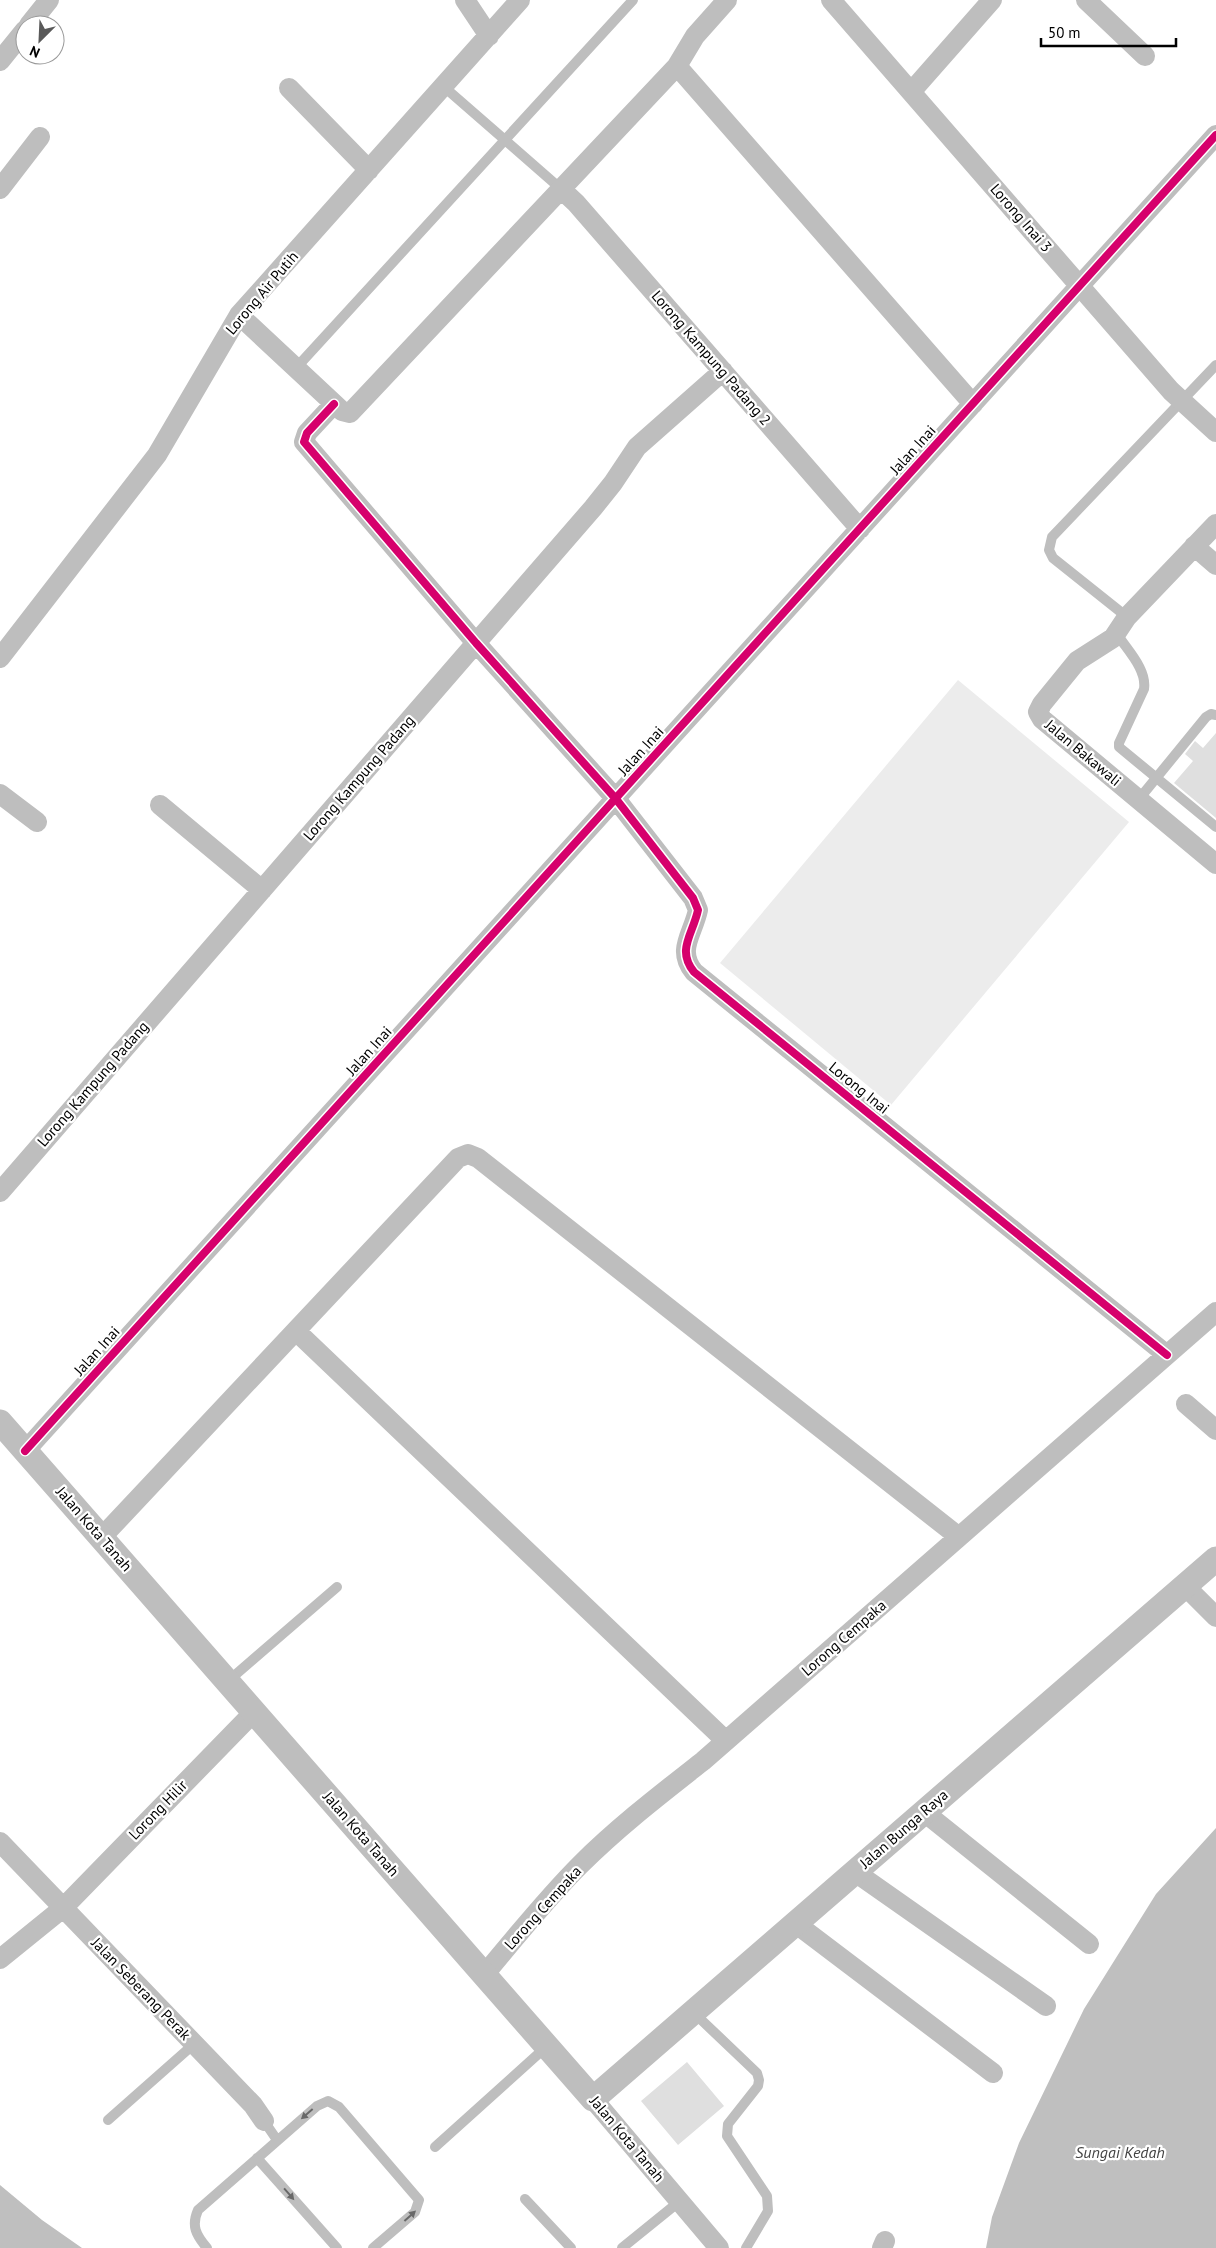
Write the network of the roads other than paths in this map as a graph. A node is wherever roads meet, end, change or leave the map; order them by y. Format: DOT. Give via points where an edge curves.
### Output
graph roads {
  1 [pos="49,0"];
  2 [pos="465,0"];
  3 [pos="520,0"];
  4 [pos="633,0"];
  5 [pos="727,0"];
  6 [pos="831,0"];
  7 [pos="992,0"];
  8 [pos="1086,0"];
  9 [pos="37,15"];
  10 [pos="489,36"];
  11 [pos="15,42"];
  12 [pos="1145,56"];
  13 [pos="0,61"];
  14 [pos="677,66"];
  15 [pos="444,86"];
  16 [pos="289,88"];
  17 [pos="911,92"];
  18 [pos="1216,135"];
  19 [pos="40,137"];
  20 [pos="505,140"];
  21 [pos="369,170"];
  22 [pos="0,189"];
  23 [pos="561,189"];
  24 [pos="1079,285"];
  25 [pos="239,315"];
  26 [pos="1216,365"];
  27 [pos="296,368"];
  28 [pos="723,371"];
  29 [pos="1182,402"];
  30 [pos="334,404"];
  31 [pos="973,404"];
  32 [pos="1216,432"];
  33 [pos="1216,524"];
  34 [pos="860,529"];
  35 [pos="1194,546"];
  36 [pos="1216,565"];
  37 [pos="1126,617"];
  38 [pos="1117,634"];
  39 [pos="476,643"];
  40 [pos="0,658"];
  41 [pos="1216,715"];
  42 [pos="1156,778"];
  43 [pos="0,794"];
  44 [pos="616,799"];
  45 [pos="1138,800"];
  46 [pos="160,805"];
  47 [pos="37,822"];
  48 [pos="1216,827"];
  49 [pos="1216,864"];
  50 [pos="262,890"];
  51 [pos="0,1192"];
  52 [pos="1216,1312"];
  53 [pos="296,1331"];
  54 [pos="1167,1355"];
  55 [pos="1186,1404"];
  56 [pos="0,1422"];
  57 [pos="1216,1430"];
  58 [pos="25,1451"];
  59 [pos="102,1538"];
  60 [pos="959,1538"];
  61 [pos="1216,1559"];
  62 [pos="1185,1586"];
  63 [pos="338,1587"];
  64 [pos="1216,1617"];
  65 [pos="227,1682"];
  66 [pos="254,1712"];
  67 [pos="726,1741"];
  68 [pos="924,1812"];
  69 [pos="0,1842"];
  70 [pos="855,1872"];
  71 [pos="63,1908"];
  72 [pos="796,1923"];
  73 [pos="1089,1944"];
  74 [pos="0,1959"];
  75 [pos="484,1975"];
  76 [pos="1046,2006"];
  77 [pos="692,2012"];
  78 [pos="194,2044"];
  79 [pos="547,2046"];
  80 [pos="993,2073"];
  81 [pos="593,2099"];
  82 [pos="108,2120"];
  83 [pos="264,2121"];
  84 [pos="277,2140"];
  85 [pos="435,2147"];
  86 [pos="257,2158"];
  87 [pos="525,2199"];
  88 [pos="680,2201"];
  89 [pos="207,2248"];
  90 [pos="337,2248"];
  91 [pos="373,2248"];
  92 [pos="571,2248"];
  93 [pos="622,2248"];
  94 [pos="719,2248"];
  95 [pos="746,2248"];
  1 -- 9 [label="street"];
  2 -- 10 [label="street"];
  3 -- 10 [label="street, Lorong Air Putih"];
  4 -- 20 [label="lane"];
  5 -- 14 [label="street" via="695,36"];
  6 -- 17 [label="street, Lorong Inai 3"];
  7 -- 17 [label="street"];
  8 -- 12 [label="street"];
  10 -- 15 [label="street, Lorong Air Putih"];
  11 -- 13 [label="street"];
  14 -- 23 [label="street"];
  14 -- 31 [label="street"];
  15 -- 20 [label="lane"];
  15 -- 21 [label="street, Lorong Air Putih"];
  16 -- 21 [label="street"];
  17 -- 24 [label="street, Lorong Inai 3"];
  18 -- 24 [label="street, Jalan Inai"];
  19 -- 22 [label="street"];
  20 -- 23 [label="lane"];
  20 -- 27 [label="lane"];
  21 -- 25 [label="street, Lorong Air Putih"];
  23 -- 28 [label="street, Lorong Kampung Padang 2"];
  23 -- 30 [label="street" via="352,412 344,413"];
  24 -- 29 [label="street, Lorong Inai 3"];
  24 -- 31 [label="street, Jalan Inai"];
  25 -- 27 [label="street"];
  25 -- 40 [label="street, Lorong Air Putih" via="171,435"];
  26 -- 29 [label="lane"];
  27 -- 30 [label="street"];
  28 -- 34 [label="street, Lorong Kampung Padang 2"];
  28 -- 39 [label="street, Lorong Kampung Padang" via="637,447 606,493"];
  29 -- 32 [label="street, Lorong Inai 3"];
  29 -- 37 [label="lane" via="1052,537 1049,550 1053,558"];
  30 -- 39 [label="street, Lorong Inai" via="307,433 304,442"];
  31 -- 34 [label="street, Jalan Inai"];
  33 -- 35 [label="street, Jalan Bakawali"];
  34 -- 44 [label="street, Jalan Inai"];
  35 -- 36 [label="street"];
  35 -- 37 [label="street, Jalan Bakawali"];
  37 -- 38 [label="street, Jalan Bakawali"];
  38 -- 42 [label="lane" via="1145,680 1119,748"];
  38 -- 45 [label="street, Jalan Bakawali" via="1076,661 1038,712 1042,719"];
  39 -- 44 [label="street, Lorong Inai"];
  39 -- 50 [label="street, Lorong Kampung Padang"];
  41 -- 42 [label="lane" via="1206,717"];
  42 -- 45 [label="lane"];
  42 -- 48 [label="lane"];
  43 -- 47 [label="street"];
  44 -- 54 [label="street, Lorong Inai" via="696,903 697,917 685,950 685,958 694,972"];
  44 -- 58 [label="street, Jalan Inai"];
  45 -- 49 [label="street, Jalan Bakawali"];
  46 -- 50 [label="street"];
  50 -- 51 [label="street, Lorong Kampung Padang"];
  52 -- 54 [label="street, Lorong Cempaka"];
  53 -- 59 [label="street"];
  53 -- 60 [label="street" via="458,1158 468,1154"];
  53 -- 67 [label="street"];
  54 -- 60 [label="street, Lorong Cempaka"];
  55 -- 57 [label="street"];
  56 -- 58 [label="street, Jalan Kota Tanah"];
  58 -- 59 [label="street, Jalan Kota Tanah"];
  59 -- 65 [label="street, Jalan Kota Tanah"];
  60 -- 67 [label="street, Lorong Cempaka"];
  61 -- 62 [label="street, Jalan Bunga Raya"];
  62 -- 64 [label="street"];
  62 -- 68 [label="street, Jalan Bunga Raya"];
  63 -- 65 [label="lane"];
  65 -- 66 [label="street, Jalan Kota Tanah"];
  66 -- 71 [label="street, Lorong Hilir"];
  66 -- 75 [label="street, Jalan Kota Tanah"];
  67 -- 75 [label="street, Lorong Cempaka" via="632,1816 580,1865"];
  68 -- 70 [label="street, Jalan Bunga Raya"];
  68 -- 73 [label="street"];
  69 -- 71 [label="street, Jalan Seberang Perak"];
  70 -- 72 [label="street, Jalan Bunga Raya"];
  70 -- 76 [label="street"];
  71 -- 74 [label="street, Lorong Hilir"];
  71 -- 78 [label="street, Jalan Seberang Perak"];
  72 -- 77 [label="street, Jalan Bunga Raya"];
  72 -- 80 [label="street"];
  75 -- 79 [label="street, Jalan Kota Tanah"];
  77 -- 81 [label="street, Jalan Bunga Raya"];
  77 -- 95 [label="lane" via="757,2073 759,2080 726,2130 769,2204"];
  78 -- 82 [label="lane"];
  78 -- 83 [label="street, Jalan Seberang Perak" via="253,2105"];
  79 -- 81 [label="street, Jalan Kota Tanah"];
  79 -- 85 [label="lane"];
  81 -- 88 [label="street, Jalan Kota Tanah"];
  83 -- 84 [label="lane, Jalan Seberang Perak"];
  84 -- 86 [label="lane"];
  91 -- 84 [label="lane, one-way" via="415,2212 419,2200 339,2108 328,2101 322,2102"];
  86 -- 89 [label="lane" via="198,2210 194,2229"];
  86 -- 90 [label="lane, one-way"];
  87 -- 92 [label="lane"];
  88 -- 93 [label="lane"];
  88 -- 94 [label="street, Jalan Kota Tanah"];
}
